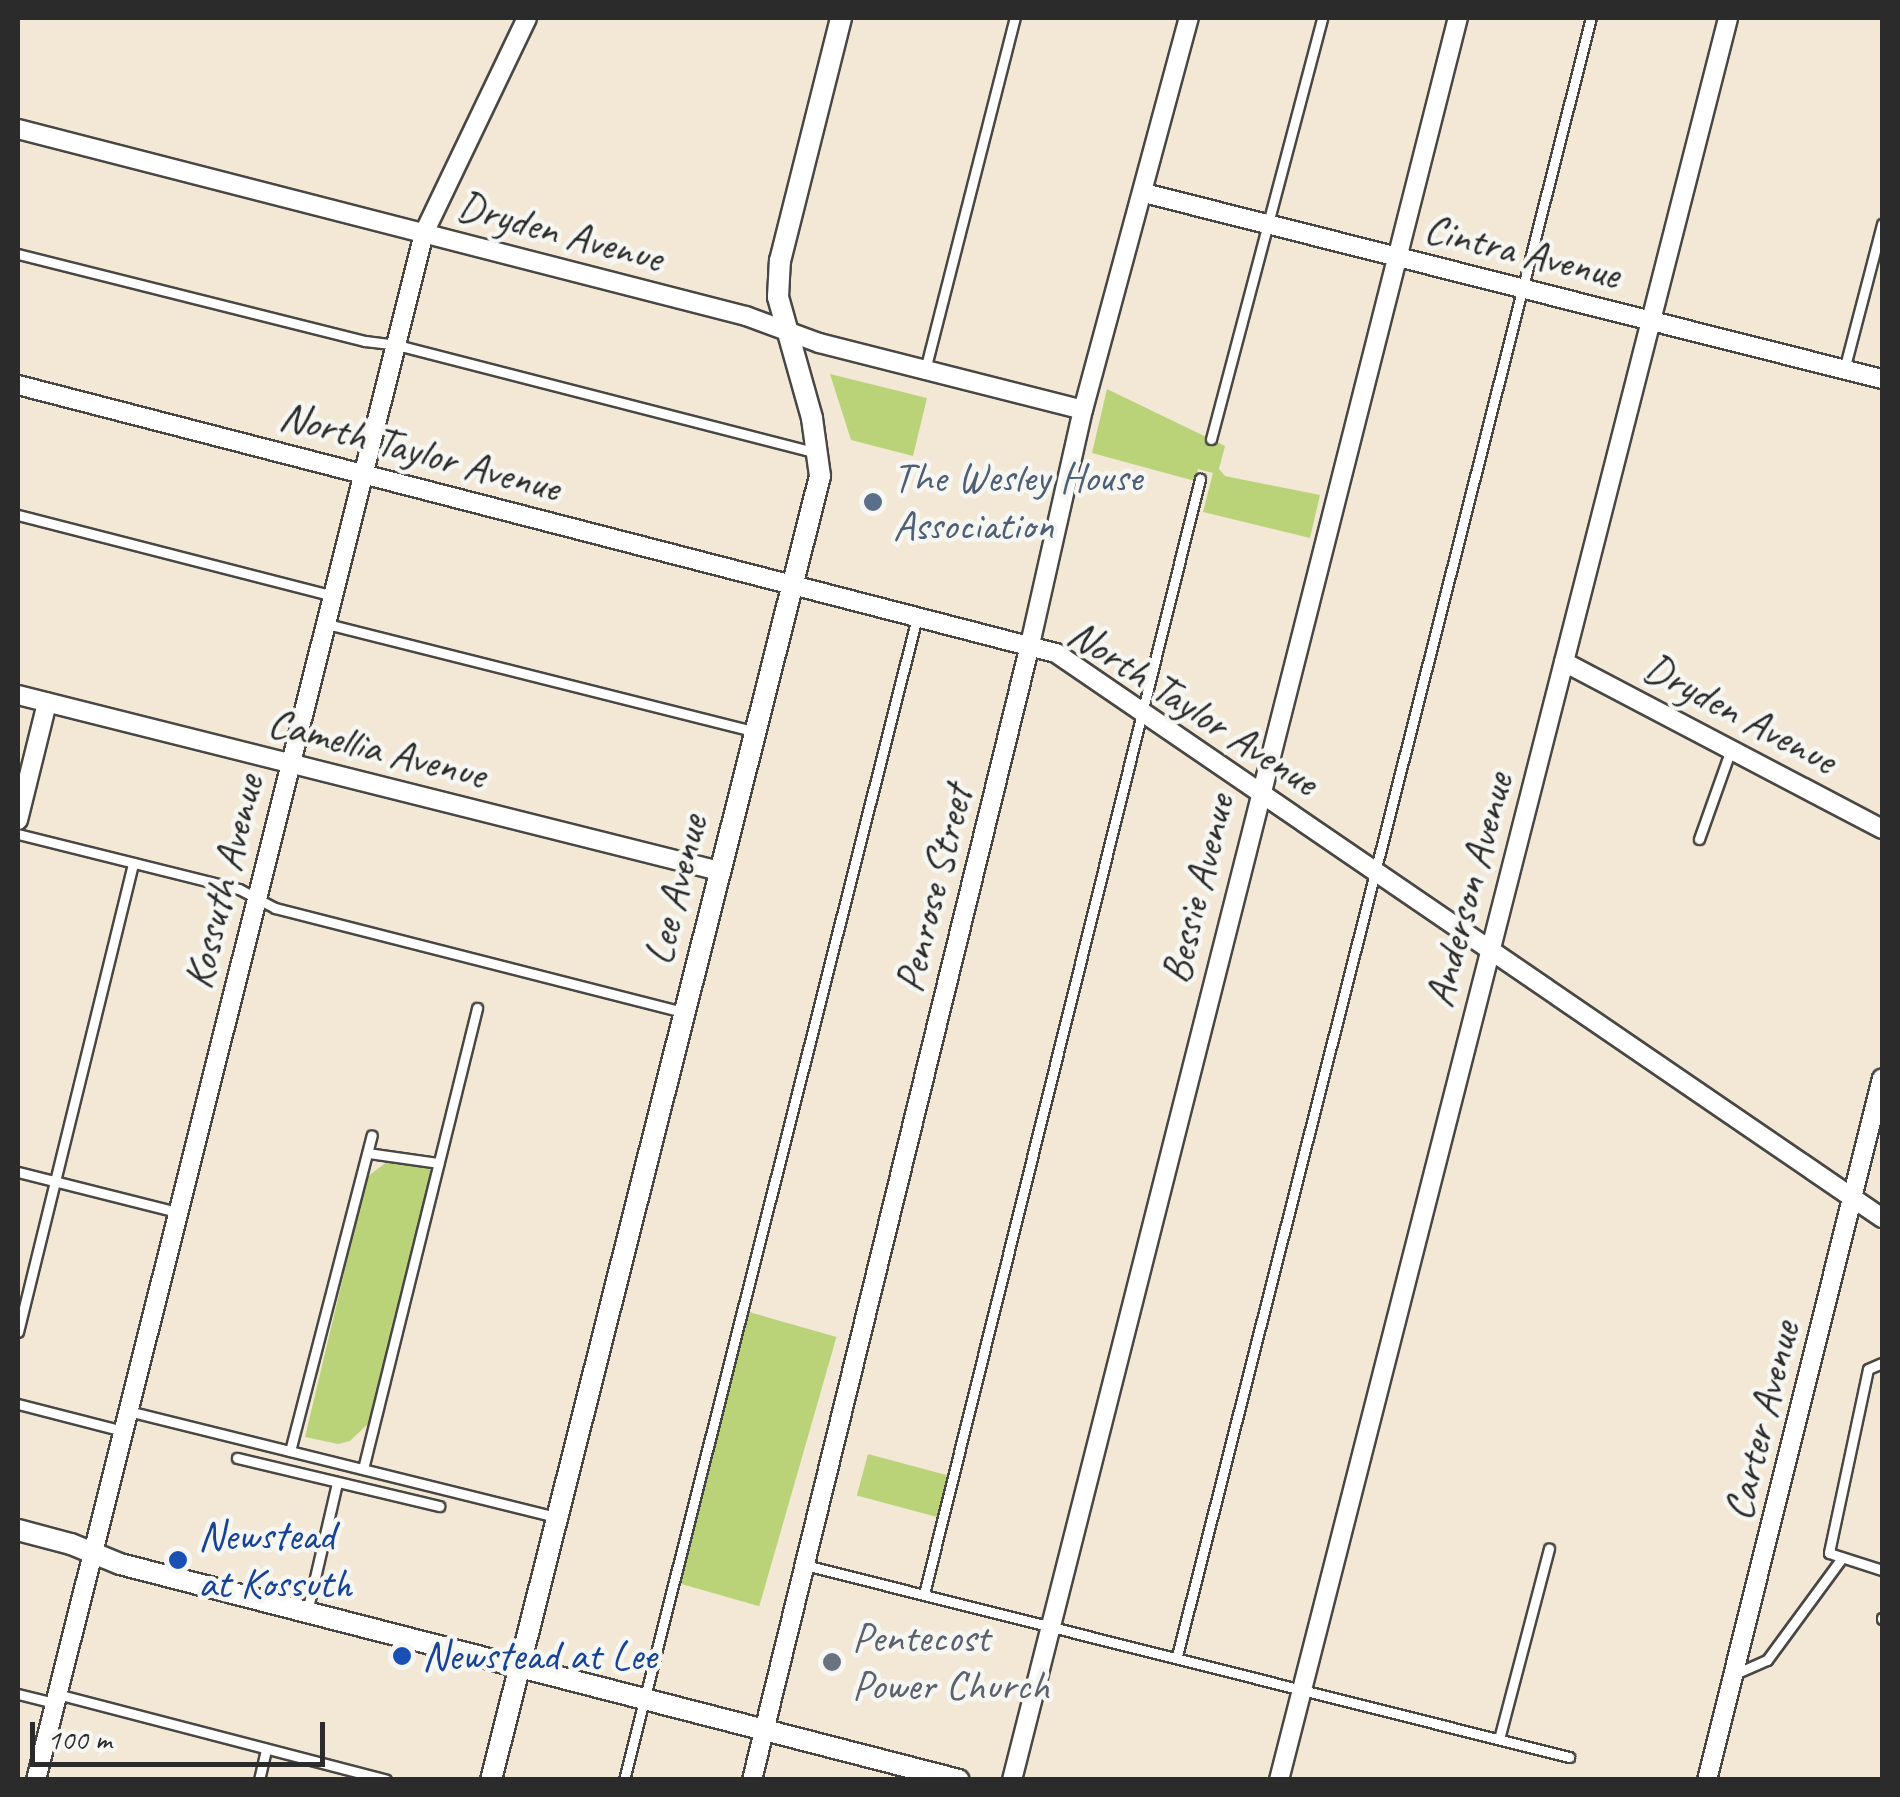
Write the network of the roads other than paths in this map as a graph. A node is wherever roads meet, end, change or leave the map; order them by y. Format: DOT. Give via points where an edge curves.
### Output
graph roads {
  1 [pos="527,18"];
  2 [pos="841,18"];
  3 [pos="1015,18"];
  4 [pos="1189,18"];
  5 [pos="1322,18"];
  6 [pos="1458,18"];
  7 [pos="1592,18"];
  8 [pos="1728,18"];
  9 [pos="18,129"];
  10 [pos="1144,193"];
  11 [pos="1882,224"];
  12 [pos="1268,225"];
  13 [pos="424,233"];
  14 [pos="18,254"];
  15 [pos="1396,258"];
  16 [pos="1522,288"];
  17 [pos="1651,320"];
  18 [pos="786,330"];
  19 [pos="397,344"];
  20 [pos="924,370"];
  21 [pos="1844,370"];
  22 [pos="1882,379"];
  23 [pos="18,385"];
  24 [pos="1083,410"];
  25 [pos="1211,439"];
  26 [pos="820,454"];
  27 [pos="366,474"];
  28 [pos="1200,479"];
  29 [pos="18,515"];
  30 [pos="791,587"];
  31 [pos="334,596"];
  32 [pos="917,618"];
  33 [pos="327,624"];
  34 [pos="1030,645"];
  35 [pos="1564,662"];
  36 [pos="18,695"];
  37 [pos="47,703"];
  38 [pos="1146,713"];
  39 [pos="754,731"];
  40 [pos="1731,750"];
  41 [pos="290,763"];
  42 [pos="1259,791"];
  43 [pos="18,820"];
  44 [pos="1882,829"];
  45 [pos="18,834"];
  46 [pos="1699,839"];
  47 [pos="134,863"];
  48 [pos="719,871"];
  49 [pos="1376,871"];
  50 [pos="256,897"];
  51 [pos="1489,948"];
  52 [pos="477,1008"];
  53 [pos="684,1012"];
  54 [pos="1882,1078"];
  55 [pos="372,1135"];
  56 [pos="368,1152"];
  57 [pos="438,1163"];
  58 [pos="18,1172"];
  59 [pos="55,1181"];
  60 [pos="1853,1197"];
  61 [pos="178,1212"];
  62 [pos="1882,1218"];
  63 [pos="18,1332"];
  64 [pos="1882,1363"];
  65 [pos="18,1404"];
  66 [pos="128,1411"];
  67 [pos="123,1431"];
  68 [pos="290,1451"];
  69 [pos="237,1458"];
  70 [pos="363,1469"];
  71 [pos="337,1483"];
  72 [pos="439,1506"];
  73 [pos="557,1518"];
  74 [pos="18,1530"];
  75 [pos="1549,1548"];
  76 [pos="92,1552"];
  77 [pos="1842,1558"];
  78 [pos="802,1564"];
  79 [pos="1882,1570"];
  80 [pos="924,1594"];
  81 [pos="307,1612"];
  82 [pos="1050,1625"];
  83 [pos="1177,1656"];
  84 [pos="520,1668"];
  85 [pos="1735,1674"];
  86 [pos="1302,1686"];
  87 [pos="18,1694"];
  88 [pos="56,1699"];
  89 [pos="644,1700"];
  90 [pos="765,1730"];
  91 [pos="1499,1738"];
  92 [pos="266,1748"];
  93 [pos="1569,1757"];
  94 [pos="883,1770"];
  95 [pos="36,1780"];
  96 [pos="259,1780"];
  97 [pos="386,1780"];
  98 [pos="491,1780"];
  99 [pos="624,1780"];
  100 [pos="752,1780"];
  101 [pos="960,1780"];
  102 [pos="1012,1780"];
  103 [pos="1279,1780"];
  104 [pos="1706,1780"];
  1 -- 13 [label="street, Kossuth Avenue"];
  2 -- 18 [label="street, Lee Avenue" via="780,260 778,297"];
  3 -- 20 [label="lane"];
  4 -- 10 [label="street, Penrose Street"];
  5 -- 12 [label="lane"];
  6 -- 15 [label="street, Bessie Avenue"];
  7 -- 16 [label="lane"];
  8 -- 17 [label="street, Anderson Avenue"];
  9 -- 13 [label="street, Dryden Avenue"];
  10 -- 12 [label="street, Cintra Avenue"];
  10 -- 24 [label="street, Penrose Street"];
  11 -- 21 [label="lane"];
  12 -- 15 [label="street, Cintra Avenue"];
  12 -- 25 [label="lane"];
  13 -- 18 [label="street, Dryden Avenue"];
  13 -- 19 [label="street, Kossuth Avenue"];
  14 -- 19 [label="lane"];
  15 -- 16 [label="street, Cintra Avenue"];
  15 -- 42 [label="street, Bessie Avenue"];
  16 -- 17 [label="street, Cintra Avenue"];
  16 -- 49 [label="lane"];
  17 -- 21 [label="street, Cintra Avenue"];
  17 -- 35 [label="street, Anderson Avenue"];
  18 -- 20 [label="street, Dryden Avenue"];
  18 -- 26 [label="street, Lee Avenue"];
  19 -- 26 [label="lane"];
  19 -- 27 [label="street, Kossuth Avenue"];
  20 -- 24 [label="street, Dryden Avenue"];
  21 -- 22 [label="street, Cintra Avenue"];
  23 -- 27 [label="street, North Taylor Avenue"];
  24 -- 34 [label="street, Penrose Street"];
  26 -- 30 [label="street, Lee Avenue"];
  27 -- 30 [label="street, North Taylor Avenue"];
  27 -- 31 [label="street, Kossuth Avenue"];
  28 -- 38 [label="lane"];
  29 -- 31 [label="lane"];
  30 -- 32 [label="street, North Taylor Avenue"];
  30 -- 39 [label="street, Lee Avenue"];
  31 -- 33 [label="street, Kossuth Avenue"];
  32 -- 34 [label="street, North Taylor Avenue"];
  32 -- 89 [label="lane"];
  33 -- 39 [label="lane"];
  33 -- 41 [label="street, Kossuth Avenue"];
  34 -- 38 [label="street, North Taylor Avenue" via="1056,653"];
  34 -- 78 [label="street, Penrose Street"];
  35 -- 40 [label="street, Dryden Avenue"];
  35 -- 51 [label="street, Anderson Avenue"];
  36 -- 37 [label="street, Camellia Avenue"];
  37 -- 41 [label="street, Camellia Avenue"];
  37 -- 43 [label="street"];
  38 -- 42 [label="street, North Taylor Avenue"];
  38 -- 80 [label="lane"];
  39 -- 48 [label="street, Lee Avenue"];
  40 -- 44 [label="street, Dryden Avenue"];
  40 -- 46 [label="lane"];
  41 -- 48 [label="street, Camellia Avenue"];
  41 -- 50 [label="street, Kossuth Avenue"];
  42 -- 49 [label="street, North Taylor Avenue"];
  42 -- 82 [label="street, Bessie Avenue"];
  45 -- 47 [label="lane"];
  47 -- 50 [label="lane"];
  47 -- 59 [label="lane"];
  48 -- 53 [label="street, Lee Avenue"];
  49 -- 51 [label="street, North Taylor Avenue"];
  49 -- 83 [label="lane"];
  50 -- 53 [label="lane" via="276,908"];
  50 -- 61 [label="street, Kossuth Avenue"];
  51 -- 60 [label="street, North Taylor Avenue"];
  51 -- 86 [label="street, Anderson Avenue"];
  52 -- 57 [label="lane"];
  53 -- 73 [label="street, Lee Avenue"];
  54 -- 60 [label="street, Carter Avenue"];
  55 -- 56 [label="lane"];
  56 -- 57 [label="lane"];
  56 -- 68 [label="lane"];
  57 -- 70 [label="lane"];
  58 -- 59 [label="lane"];
  59 -- 61 [label="lane"];
  59 -- 63 [label="lane"];
  60 -- 62 [label="street, North Taylor Avenue"];
  60 -- 85 [label="street, Carter Avenue"];
  61 -- 66 [label="street, Kossuth Avenue"];
  64 -- 77 [label="lane" via="1868,1369 1846,1465 1830,1553"];
  65 -- 67 [label="lane"];
  66 -- 67 [label="street, Kossuth Avenue"];
  66 -- 68 [label="lane"];
  67 -- 76 [label="street, Kossuth Avenue"];
  68 -- 70 [label="lane"];
  69 -- 71 [label="lane"];
  70 -- 73 [label="lane"];
  71 -- 72 [label="lane"];
  71 -- 81 [label="lane"];
  73 -- 84 [label="street, Lee Avenue"];
  74 -- 76 [label="street"];
  75 -- 91 [label="lane"];
  76 -- 81 [label="street"];
  76 -- 88 [label="street, Kossuth Avenue"];
  77 -- 79 [label="lane"];
  77 -- 85 [label="lane" via="1767,1660"];
  78 -- 80 [label="lane"];
  78 -- 90 [label="street, Penrose Street"];
  80 -- 82 [label="lane"];
  81 -- 84 [label="street"];
  82 -- 83 [label="lane"];
  82 -- 102 [label="street, Bessie Avenue"];
  83 -- 86 [label="lane"];
  84 -- 89 [label="street"];
  84 -- 98 [label="street, Lee Avenue"];
  85 -- 104 [label="street, Carter Avenue"];
  86 -- 91 [label="lane"];
  86 -- 103 [label="street, Anderson Avenue"];
  87 -- 88 [label="lane"];
  88 -- 92 [label="lane"];
  88 -- 95 [label="street, Kossuth Avenue"];
  89 -- 90 [label="street"];
  89 -- 99 [label="lane"];
  90 -- 94 [label="street"];
  90 -- 100 [label="street, Penrose Street"];
  91 -- 93 [label="lane"];
  92 -- 96 [label="lane"];
  92 -- 97 [label="lane"];
  94 -- 101 [label="street"];
}
